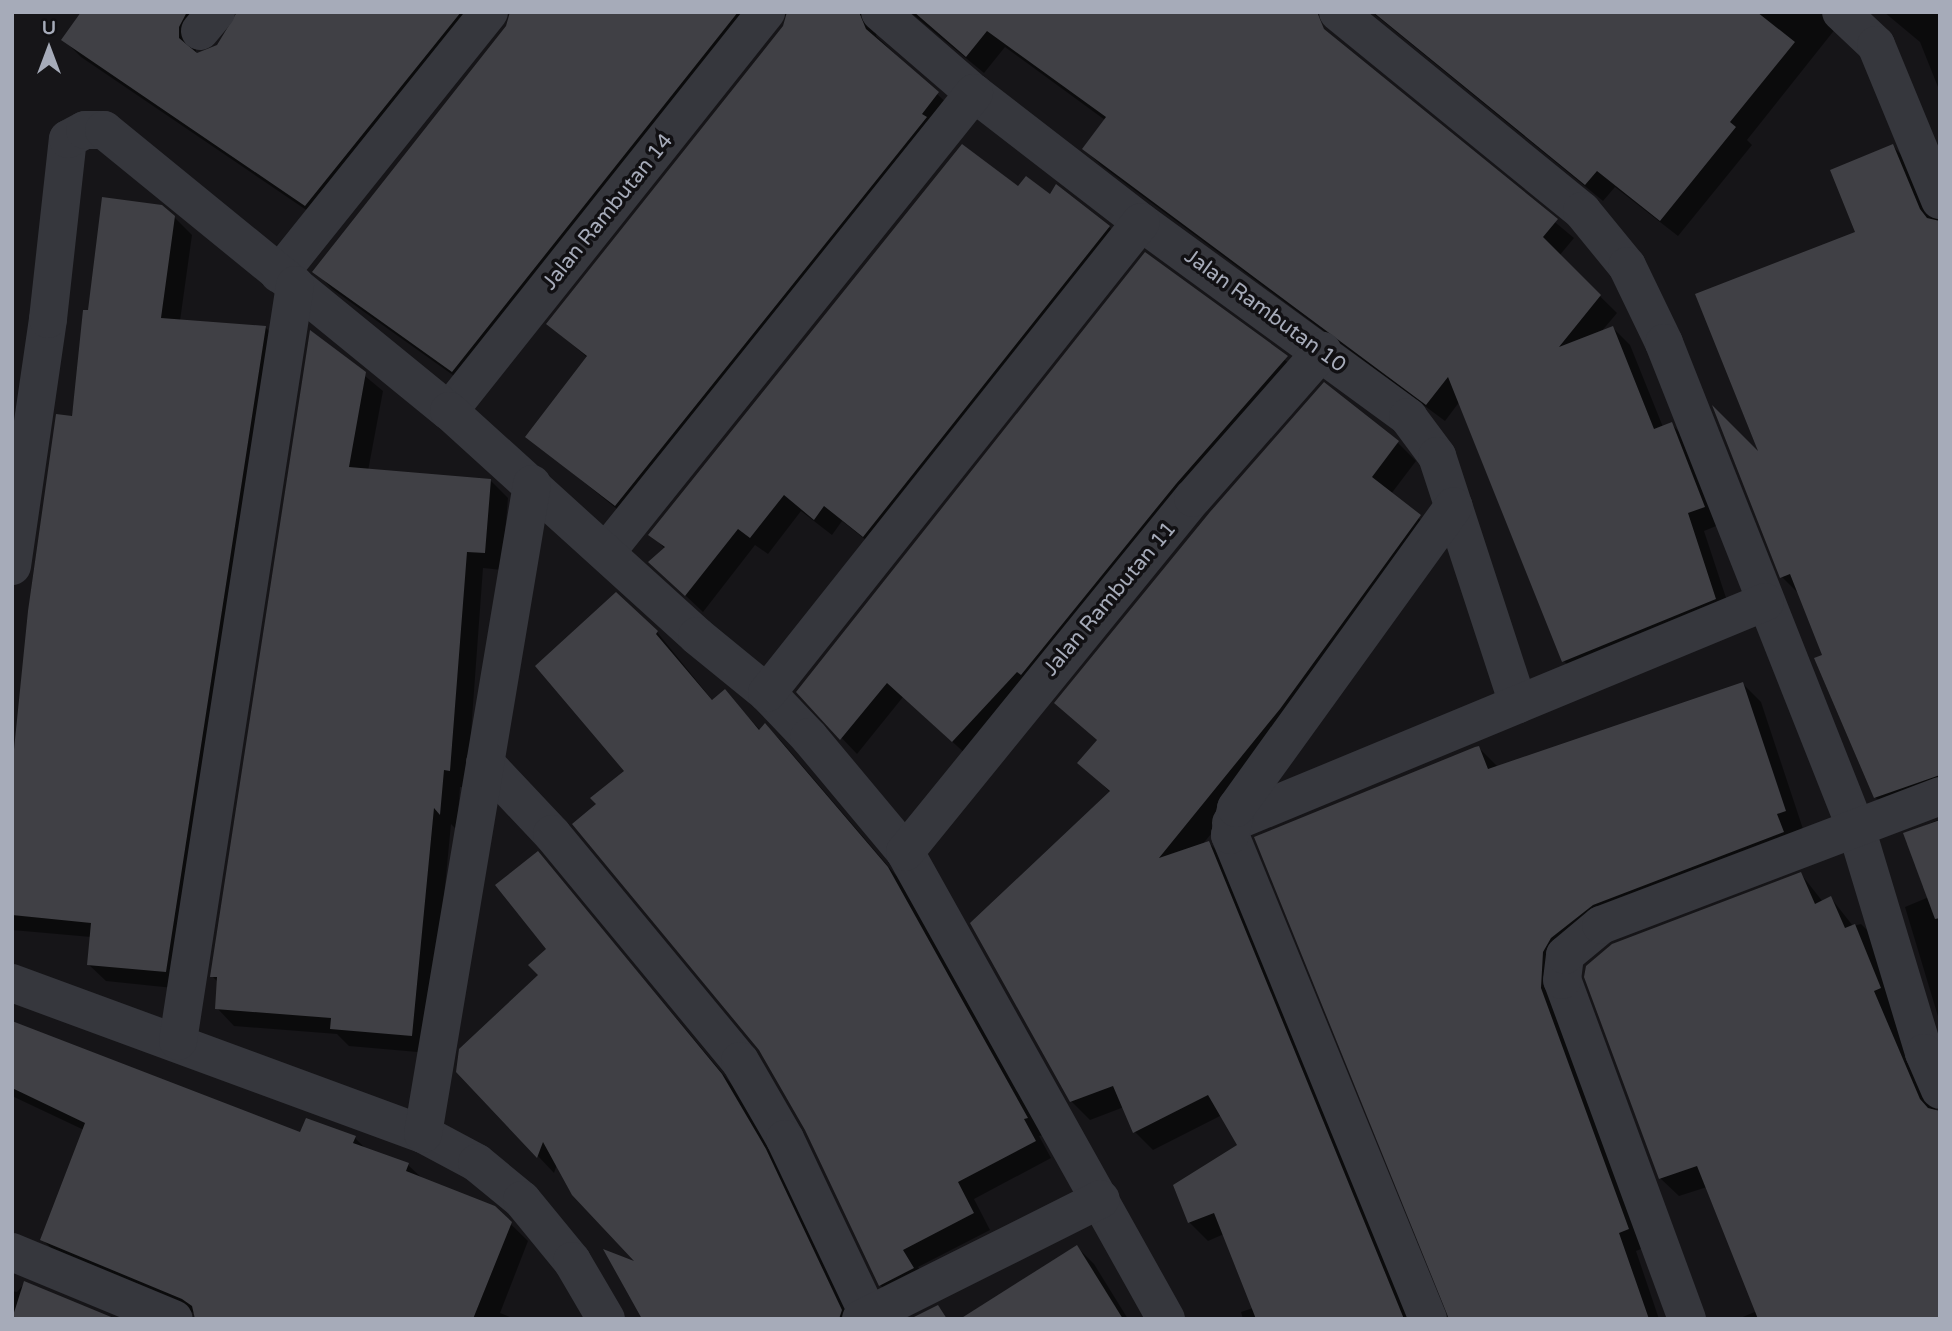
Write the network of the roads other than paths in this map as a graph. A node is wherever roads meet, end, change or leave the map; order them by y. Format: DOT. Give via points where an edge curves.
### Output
graph roads {
  1 [pos="489,12"];
  2 [pos="766,12"];
  3 [pos="880,12"];
  4 [pos="1338,12"];
  5 [pos="1841,12"];
  6 [pos="974,93"];
  7 [pos="1940,200"];
  8 [pos="1140,222"];
  9 [pos="287,280"];
  10 [pos="1322,351"];
  11 [pos="449,411"];
  12 [pos="532,484"];
  13 [pos="1454,506"];
  14 [pos="607,551"];
  15 [pos="12,566"];
  16 [pos="1765,602"];
  17 [pos="767,693"];
  18 [pos="1518,704"];
  19 [pos="485,763"];
  20 [pos="1940,796"];
  21 [pos="1231,823"];
  22 [pos="1857,831"];
  23 [pos="905,852"];
  24 [pos="12,983"];
  25 [pos="178,1041"];
  26 [pos="1940,1090"];
  27 [pos="422,1133"];
  28 [pos="1101,1199"];
  29 [pos="12,1252"];
  30 [pos="864,1317"];
  31 [pos="174,1319"];
  32 [pos="606,1319"];
  33 [pos="1166,1319"];
  34 [pos="1428,1319"];
  35 [pos="1687,1319"];
  1 -- 9 [label="street"];
  2 -- 11 [label="street, Jalan Rambutan 14"];
  3 -- 6 [label="street, Jalan Rambutan 10"];
  4 -- 16 [label="street" via="1582,211 1627,266 1664,343"];
  5 -- 7 [label="street" via="1877,45"];
  6 -- 8 [label="street, Jalan Rambutan 10"];
  6 -- 14 [label="street"];
  8 -- 10 [label="street, Jalan Rambutan 10"];
  8 -- 17 [label="street"];
  9 -- 11 [label="street"];
  9 -- 15 [label="street" via="104,130 85,130 68,139 48,319"];
  9 -- 25 [label="street"];
  10 -- 13 [label="street, Jalan Rambutan 10" via="1408,417 1437,456"];
  10 -- 23 [label="street, Jalan Rambutan 11" via="1149,551"];
  11 -- 12 [label="street"];
  12 -- 14 [label="street"];
  12 -- 19 [label="street"];
  13 -- 18 [label="street, Jalan Rambutan 10"];
  13 -- 21 [label="street" via="1236,808"];
  14 -- 17 [label="street" via="697,636"];
  16 -- 18 [label="street"];
  16 -- 22 [label="street"];
  17 -- 23 [label="street"];
  18 -- 21 [label="street"];
  19 -- 27 [label="street"];
  19 -- 30 [label="street" via="552,834 740,1061 785,1139"];
  20 -- 22 [label="street"];
  21 -- 34 [label="street" via="1231,847"];
  22 -- 26 [label="street" via="1924,1053"];
  22 -- 35 [label="street" via="1601,925 1565,956 1562,980"];
  23 -- 28 [label="street"];
  24 -- 25 [label="street"];
  25 -- 27 [label="street"];
  27 -- 32 [label="street" via="477,1164 522,1200 572,1261"];
  28 -- 30 [label="street"];
  28 -- 33 [label="street"];
  29 -- 31 [label="street"];
}
